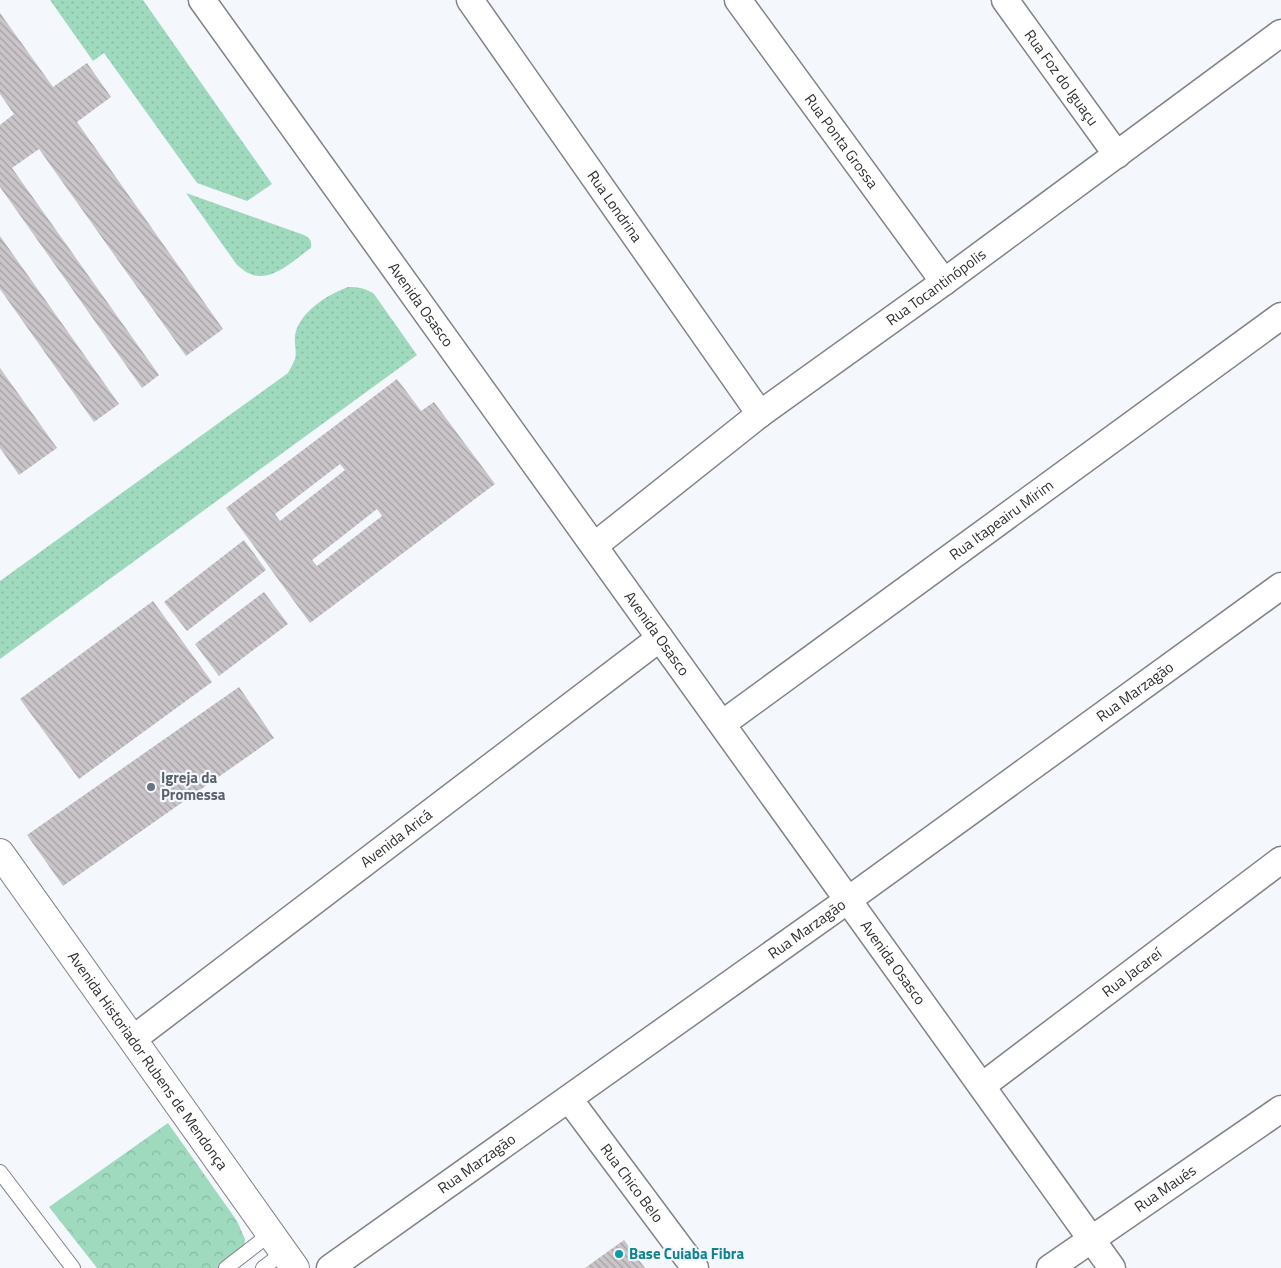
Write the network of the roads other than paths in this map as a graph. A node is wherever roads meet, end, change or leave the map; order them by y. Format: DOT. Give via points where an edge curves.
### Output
graph roads {
  1 [pos="202,0"];
  2 [pos="470,0"];
  3 [pos="738,0"];
  4 [pos="1005,0"];
  5 [pos="1281,33"];
  6 [pos="1117,156"];
  7 [pos="944,282"];
  8 [pos="1281,316"];
  9 [pos="760,414"];
  10 [pos="594,546"];
  11 [pos="1281,586"];
  12 [pos="660,638"];
  13 [pos="722,724"];
  14 [pos="0,853"];
  15 [pos="1281,860"];
  16 [pos="848,900"];
  17 [pos="133,1039"];
  18 [pos="982,1086"];
  19 [pos="569,1099"];
  20 [pos="1281,1109"];
  21 [pos="0,1172"];
  22 [pos="1092,1240"];
  23 [pos="278,1256"];
  24 [pos="72,1268"];
  25 [pos="226,1268"];
  26 [pos="330,1268"];
  27 [pos="695,1268"];
  28 [pos="1050,1268"];
  29 [pos="1112,1268"];
  1 -- 10 [label="street, Avenida Osasco"];
  2 -- 9 [label="street, Rua Londrina"];
  3 -- 7 [label="street, Rua Ponta Grossa"];
  4 -- 6 [label="street, Rua Foz do Iguaçu"];
  5 -- 6 [label="street, Rua Tocantinópolis"];
  6 -- 7 [label="street, Rua Tocantinópolis"];
  7 -- 9 [label="street, Rua Tocantinópolis"];
  8 -- 13 [label="street, Rua Itapeairu Mirim"];
  9 -- 10 [label="street, Rua Tocantinópolis"];
  10 -- 12 [label="street, Avenida Osasco"];
  11 -- 16 [label="street, Rua Marzagão"];
  12 -- 13 [label="street, Avenida Osasco"];
  12 -- 17 [label="street, Avenida Aricá"];
  13 -- 16 [label="street, Avenida Osasco"];
  14 -- 17 [label="main road, Avenida Historiador Rubens de Mendonça"];
  15 -- 18 [label="street, Rua Jacareí"];
  16 -- 18 [label="street, Avenida Osasco"];
  16 -- 19 [label="street, Rua Marzagão"];
  17 -- 23 [label="main road, Avenida Historiador Rubens de Mendonça"];
  18 -- 22 [label="street, Avenida Osasco"];
  19 -- 26 [label="street, Rua Marzagão"];
  19 -- 27 [label="street, Rua Chico Belo"];
  20 -- 22 [label="street, Rua Maués"];
  21 -- 24 [label="lane"];
  22 -- 28 [label="street, Rua Maués"];
  22 -- 29 [label="street, Avenida Osasco"];
  23 -- 25 [label="lane"];
}
